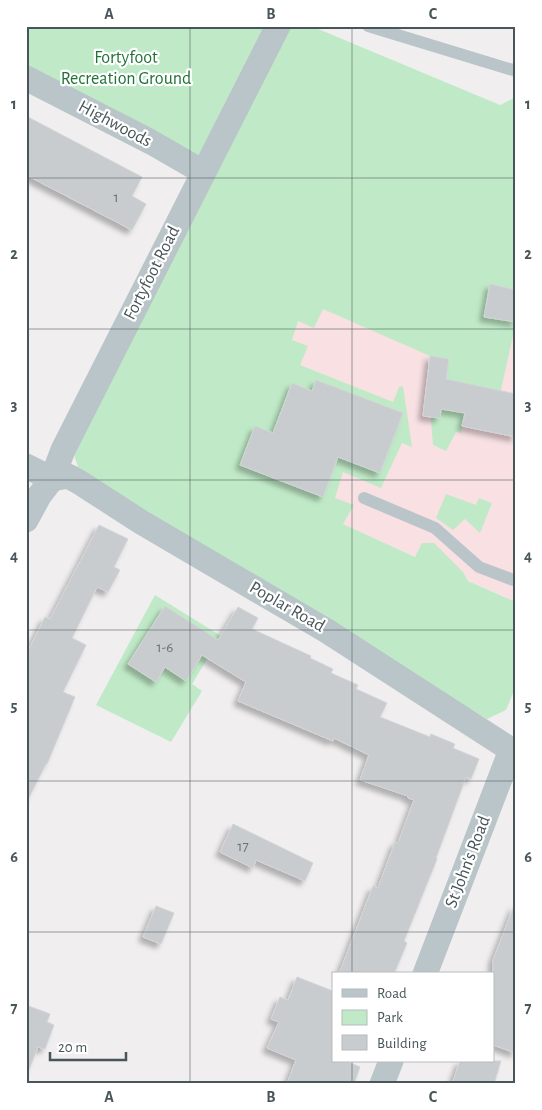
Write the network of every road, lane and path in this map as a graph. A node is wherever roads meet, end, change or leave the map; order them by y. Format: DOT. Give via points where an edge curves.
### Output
graph roads {
  1 [pos="278,26"];
  2 [pos="368,26"];
  3 [pos="516,71"];
  4 [pos="26,78"];
  5 [pos="203,172"];
  6 [pos="26,466"];
  7 [pos="52,479"];
  8 [pos="364,498"];
  9 [pos="26,520"];
  10 [pos="516,581"];
  11 [pos="514,747"];
  12 [pos="426,972"];
  13 [pos="391,1062"];
  14 [pos="382,1084"];
  1 -- 5 [label="street, Fortyfoot Road"];
  2 -- 3 [label="lane"];
  4 -- 5 [label="street, Highwoods"];
  5 -- 7 [label="street, Fortyfoot Road" via="63,450"];
  6 -- 7 [label="street"];
  7 -- 9 [label="street, Fortyfoot Road"];
  7 -- 11 [label="street, Poplar Road" via="68,476 79,482"];
  8 -- 10 [label="lane" via="435,528 478,567"];
  11 -- 12 [label="street, St John's Road"];
  13 -- 14 [label="street"];
}
